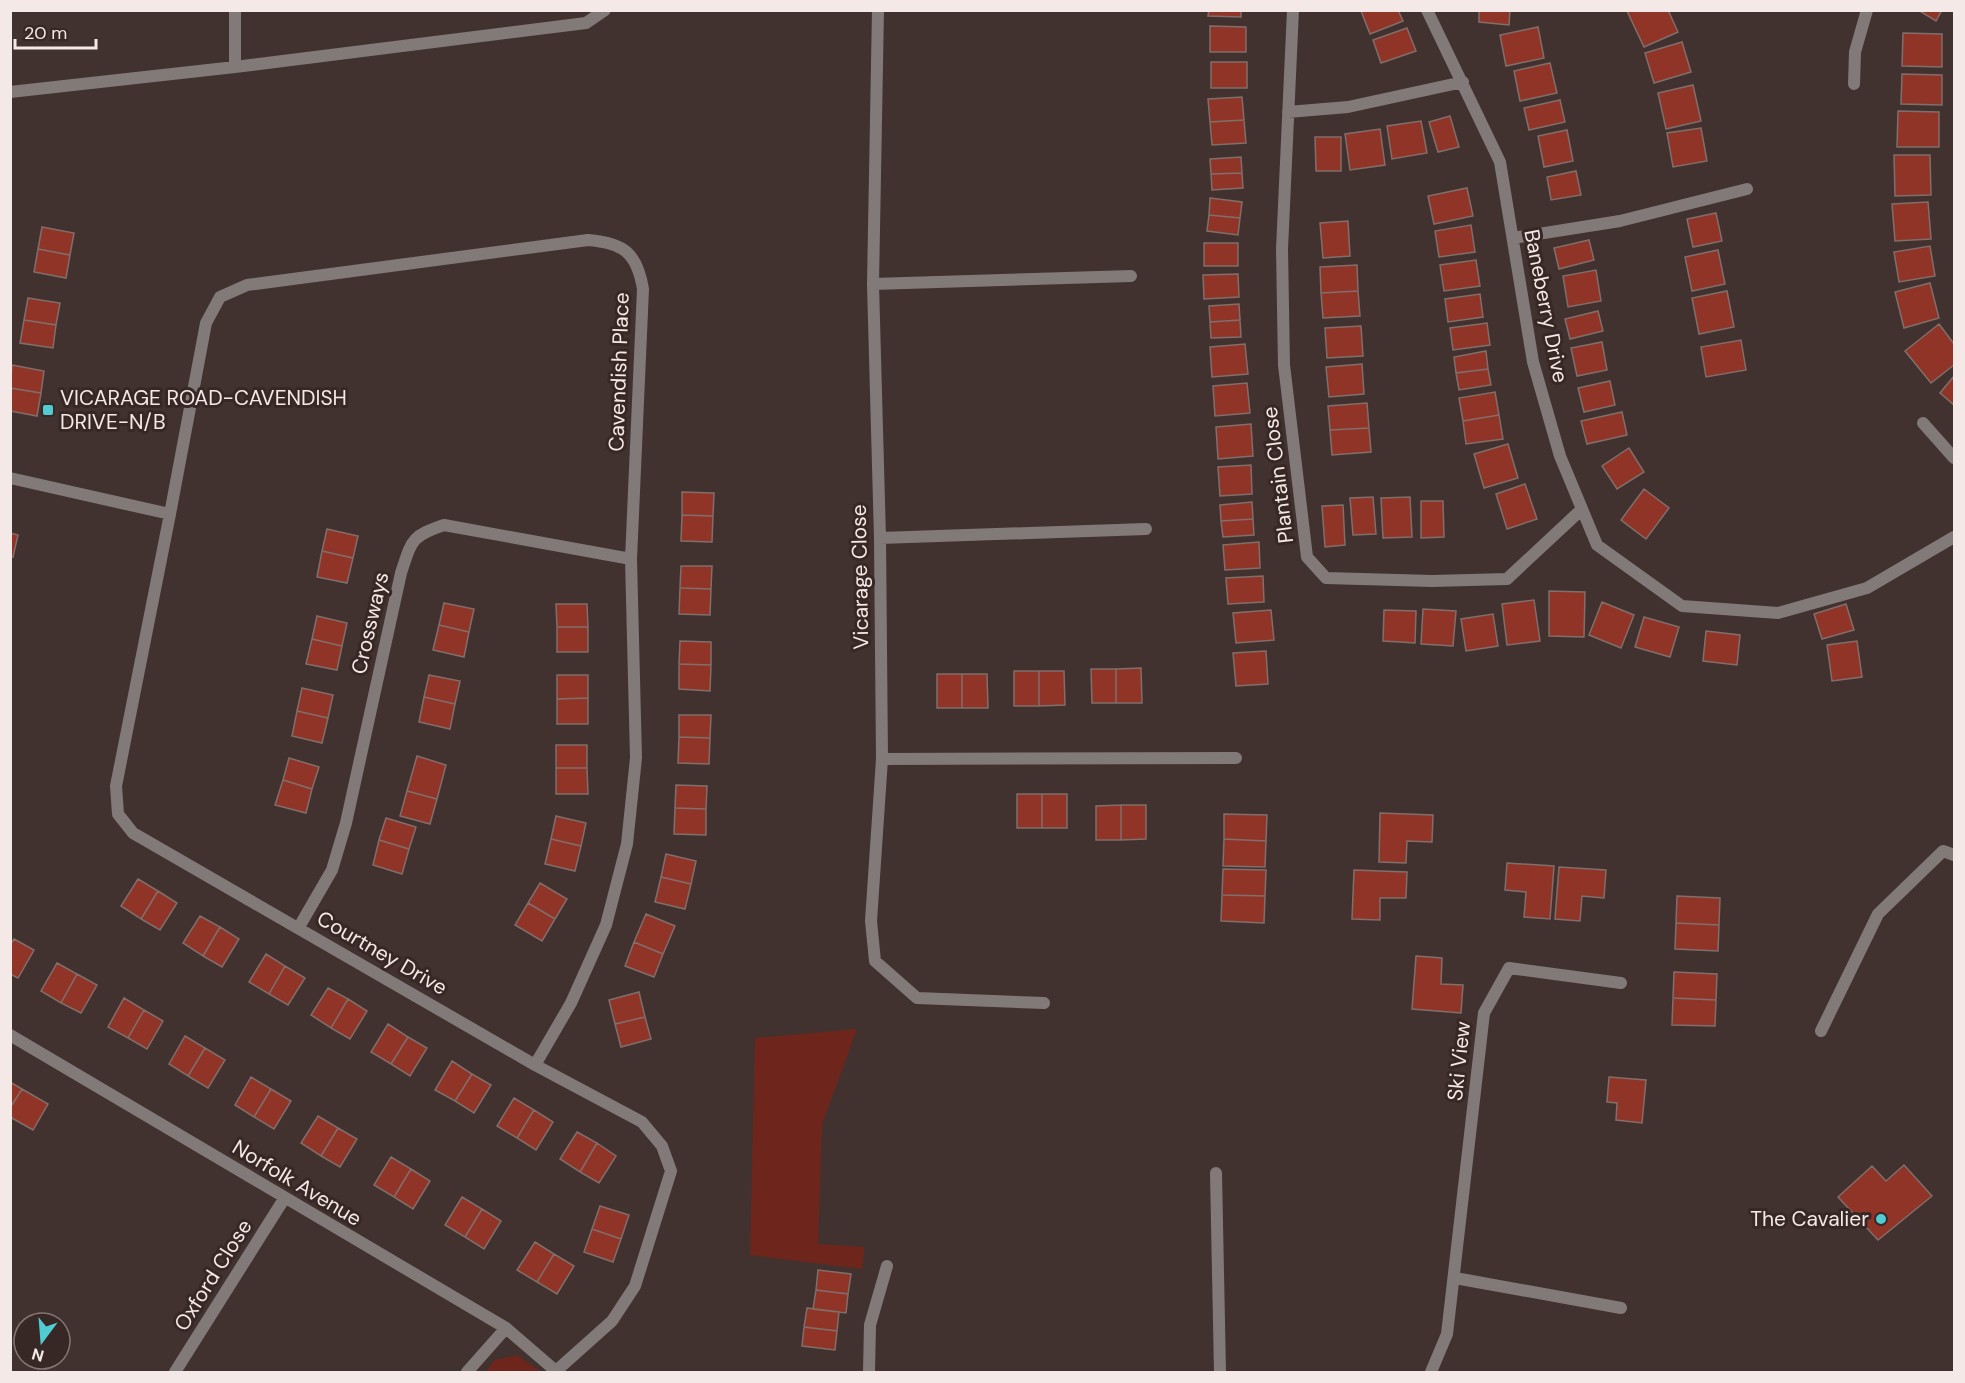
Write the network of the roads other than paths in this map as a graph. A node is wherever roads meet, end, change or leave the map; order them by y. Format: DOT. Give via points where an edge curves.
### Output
graph roads {
  1 [pos="235,10"];
  2 [pos="605,10"];
  3 [pos="878,10"];
  4 [pos="1293,10"];
  5 [pos="1427,10"];
  6 [pos="1867,10"];
  7 [pos="235,67"];
  8 [pos="1463,82"];
  9 [pos="1854,84"];
  10 [pos="10,92"];
  11 [pos="1288,112"];
  12 [pos="1747,189"];
  13 [pos="1513,238"];
  14 [pos="1131,276"];
  15 [pos="873,284"];
  16 [pos="1923,423"];
  17 [pos="1954,458"];
  18 [pos="10,478"];
  19 [pos="1582,509"];
  20 [pos="170,514"];
  21 [pos="1146,529"];
  22 [pos="1954,537"];
  23 [pos="880,538"];
  24 [pos="631,559"];
  25 [pos="1236,758"];
  26 [pos="882,759"];
  27 [pos="1954,855"];
  28 [pos="299,927"];
  29 [pos="1621,983"];
  30 [pos="1044,1003"];
  31 [pos="1821,1031"];
  32 [pos="10,1035"];
  33 [pos="535,1065"];
  34 [pos="1216,1173"];
  35 [pos="284,1199"];
  36 [pos="887,1266"];
  37 [pos="1455,1278"];
  38 [pos="1621,1308"];
  39 [pos="506,1328"];
  40 [pos="175,1372"];
  41 [pos="467,1372"];
  42 [pos="557,1372"];
  43 [pos="869,1372"];
  44 [pos="1220,1372"];
  45 [pos="1431,1372"];
  1 -- 7 [label="street"];
  2 -- 7 [label="street" via="586,23"];
  3 -- 15 [label="street, Vicarage Close"];
  4 -- 11 [label="street, Plantain Close"];
  5 -- 8 [label="street, Baneberry Drive"];
  6 -- 9 [label="street" via="1855,52"];
  7 -- 10 [label="street"];
  8 -- 11 [label="street" via="1348,107"];
  8 -- 13 [label="street, Baneberry Drive" via="1500,162"];
  11 -- 19 [label="street, Plantain Close" via="1282,249 1284,364 1307,557 1326,578 1507,579"];
  12 -- 13 [label="street" via="1620,221"];
  13 -- 19 [label="street, Baneberry Drive" via="1533,362 1560,456"];
  14 -- 15 [label="street"];
  15 -- 23 [label="street, Vicarage Close"];
  16 -- 17 [label="street"];
  18 -- 20 [label="street"];
  19 -- 22 [label="street, Baneberry Drive" via="1598,545 1682,606 1778,614 1867,588"];
  20 -- 24 [label="street, Cavendish Place" via="206,322 220,297 247,285 588,240 608,241 629,252 640,269 643,289"];
  20 -- 28 [label="street, Courtney Drive" via="116,786 118,814 133,833"];
  21 -- 23 [label="street"];
  23 -- 26 [label="street, Vicarage Close"];
  24 -- 28 [label="street, Crossways" via="444,525 419,534 401,573 332,870"];
  24 -- 33 [label="street, Cavendish Place" via="636,758 627,843 606,925 571,1003"];
  25 -- 26 [label="street"];
  26 -- 30 [label="street, Vicarage Close" via="871,921 875,960 917,998"];
  27 -- 31 [label="street" via="1943,851 1878,914"];
  28 -- 33 [label="street, Courtney Drive"];
  29 -- 37 [label="street, Ski View" via="1509,968 1484,1013"];
  32 -- 35 [label="street, Norfolk Avenue"];
  33 -- 42 [label="street, Courtney Drive" via="642,1122 662,1146 671,1171 635,1286 612,1321"];
  34 -- 44 [label="street"];
  35 -- 39 [label="street, Norfolk Avenue"];
  35 -- 40 [label="street, Oxford Close"];
  36 -- 43 [label="street" via="870,1325"];
  37 -- 38 [label="street"];
  37 -- 45 [label="street, Ski View" via="1447,1334"];
  39 -- 41 [label="street"];
  39 -- 42 [label="street, Norfolk Avenue"];
}
